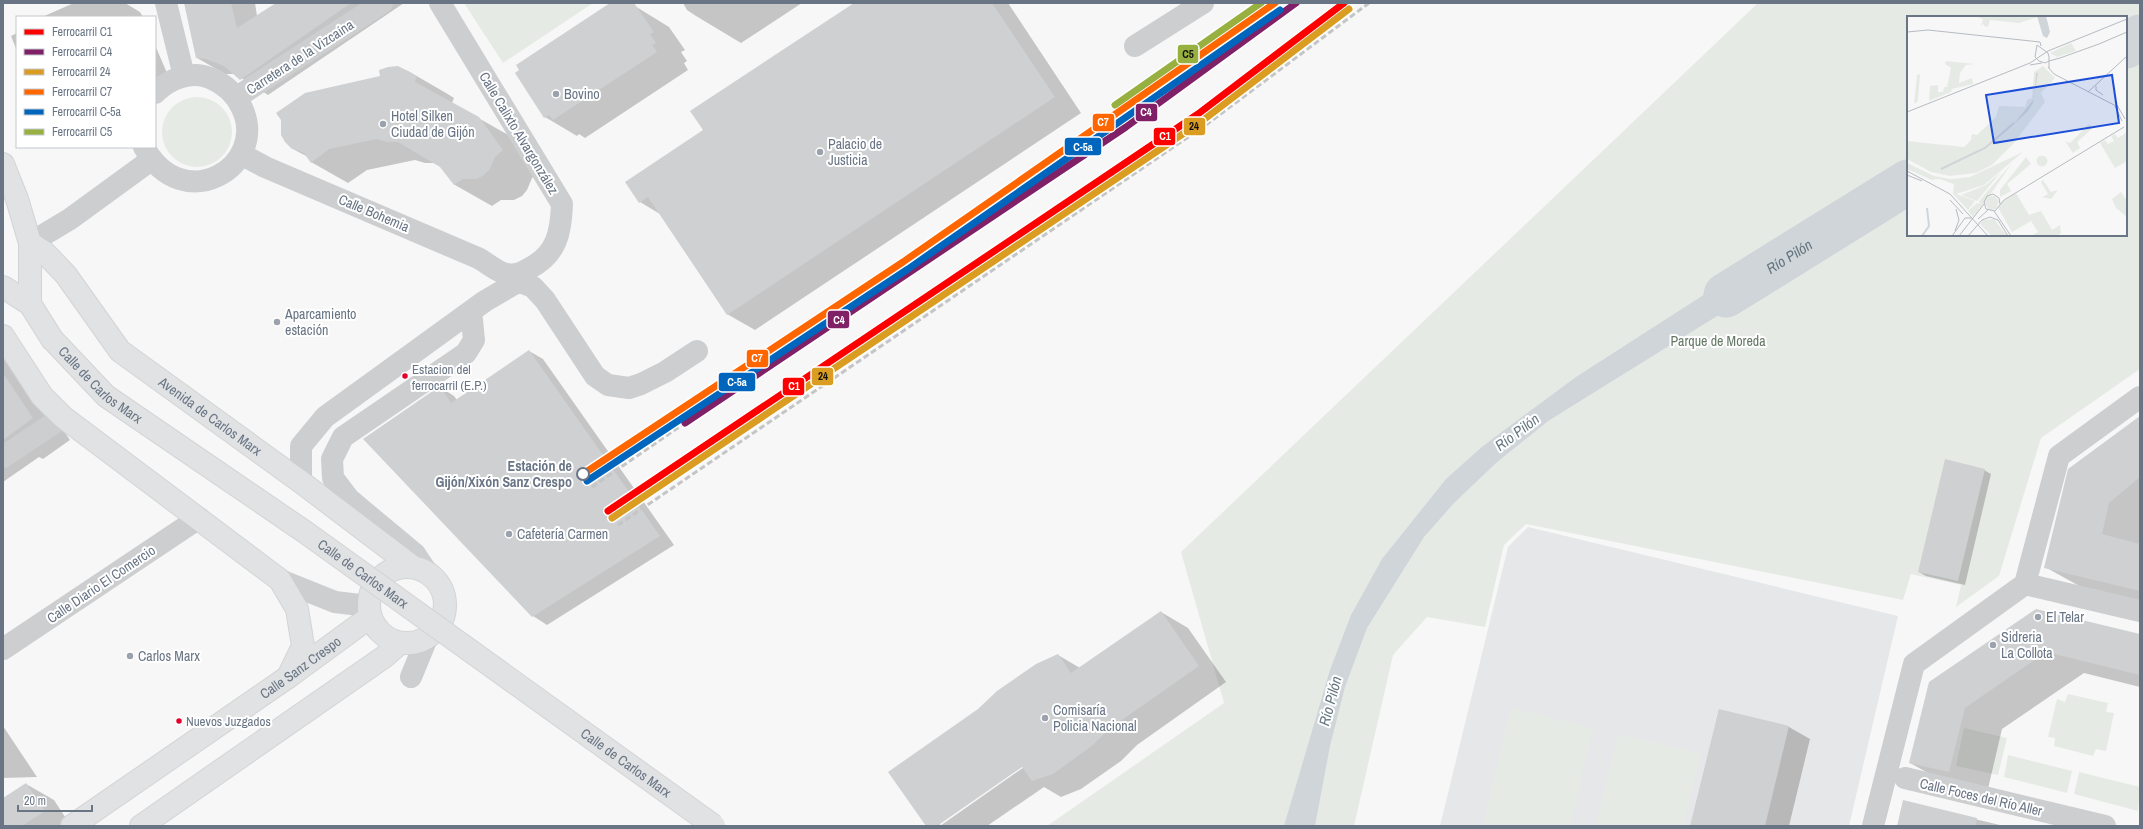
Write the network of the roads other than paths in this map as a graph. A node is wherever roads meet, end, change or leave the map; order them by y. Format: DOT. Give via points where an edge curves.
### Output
graph roads {
  1 [pos="166,3"];
  2 [pos="382,3"];
  3 [pos="440,3"];
  4 [pos="1203,3"];
  5 [pos="1135,46"];
  6 [pos="184,76"];
  7 [pos="156,92"];
  8 [pos="237,97"];
  9 [pos="148,154"];
  10 [pos="241,154"];
  11 [pos="3,164"];
  12 [pos="30,243"];
  13 [pos="478,258"];
  14 [pos="523,276"];
  15 [pos="3,287"];
  16 [pos="30,304"];
  17 [pos="478,306"];
  18 [pos="3,336"];
  19 [pos="698,351"];
  20 [pos="2140,397"];
  21 [pos="63,417"];
  22 [pos="3,457"];
  23 [pos="301,482"];
  24 [pos="199,518"];
  25 [pos="420,570"];
  26 [pos="280,580"];
  27 [pos="2025,584"];
  28 [pos="369,611"];
  29 [pos="2140,611"];
  30 [pos="427,638"];
  31 [pos="400,643"];
  32 [pos="3,649"];
  33 [pos="288,677"];
  34 [pos="412,677"];
  35 [pos="1905,778"];
  36 [pos="72,826"];
  37 [pos="141,826"];
  38 [pos="714,826"];
  39 [pos="1873,826"];
  40 [pos="2105,826"];
  1 -- 6 [label="street"];
  2 -- 8 [label="street, Carretera de la Vizcaína"];
  3 -- 14 [label="street, Calle Calixto Alvargonzález" via="562,204 561,227 550,254"];
  4 -- 5 [label="street"];
  6 -- 7 [label="street" via="164,84"];
  6 -- 8 [label="street" via="206,76 222,83"];
  8 -- 10 [label="street" via="246,117 247,136"];
  9 -- 10 [label="street" via="161,170 175,178 191,182 209,180 227,171"];
  9 -- 12 [label="street" via="70,219"];
  10 -- 13 [label="street, Calle Bohemia" via="265,167"];
  11 -- 12 [label="main road"];
  12 -- 16 [label="main road"];
  12 -- 23 [label="main road, Avenida de Carlos Marx" via="45,253 66,275 120,351"];
  13 -- 14 [label="street, Calle Bohemia"];
  13 -- 17 [label="street" via="487,270 491,282"];
  14 -- 17 [label="street"];
  14 -- 19 [label="street, Calle Bohemia" via="545,300 595,376 608,386 629,388 641,384"];
  15 -- 16 [label="main road, Calle de Carlos Marx"];
  16 -- 38 [label="main road, Calle de Carlos Marx, bridge" via="52,339 106,396 305,532"];
  17 -- 23 [label="street" via="325,417 301,446"];
  17 -- 25 [label="street" via="474,340 466,353 343,437 332,459 333,478 349,499 415,554"];
  18 -- 21 [label="main road" via="42,396"];
  20 -- 27 [label="street" via="2059,456"];
  21 -- 22 [label="street"];
  21 -- 24 [label="main road"];
  23 -- 25 [label="main road, Avenida de Carlos Marx"];
  24 -- 26 [label="main road"];
  24 -- 32 [label="street, Calle Diario El Comercio"];
  25 -- 28 [label="main road" via="399,567 385,573 374,584 369,598"];
  25 -- 30 [label="main road" via="438,583 445,597 445,611 440,626"];
  26 -- 28 [label="street" via="335,602"];
  26 -- 33 [label="main road" via="297,609 304,646"];
  27 -- 29 [label="street"];
  27 -- 39 [label="street" via="1914,664"];
  28 -- 31 [label="main road" via="375,627 385,637"];
  28 -- 33 [label="main road, Calle Sanz Crespo"];
  30 -- 31 [label="main road"];
  30 -- 34 [label="street"];
  31 -- 37 [label="main road" via="384,657"];
  33 -- 36 [label="main road, Calle Sanz Crespo"];
  35 -- 40 [label="street, Calle Foces del Río Aller"];
}
